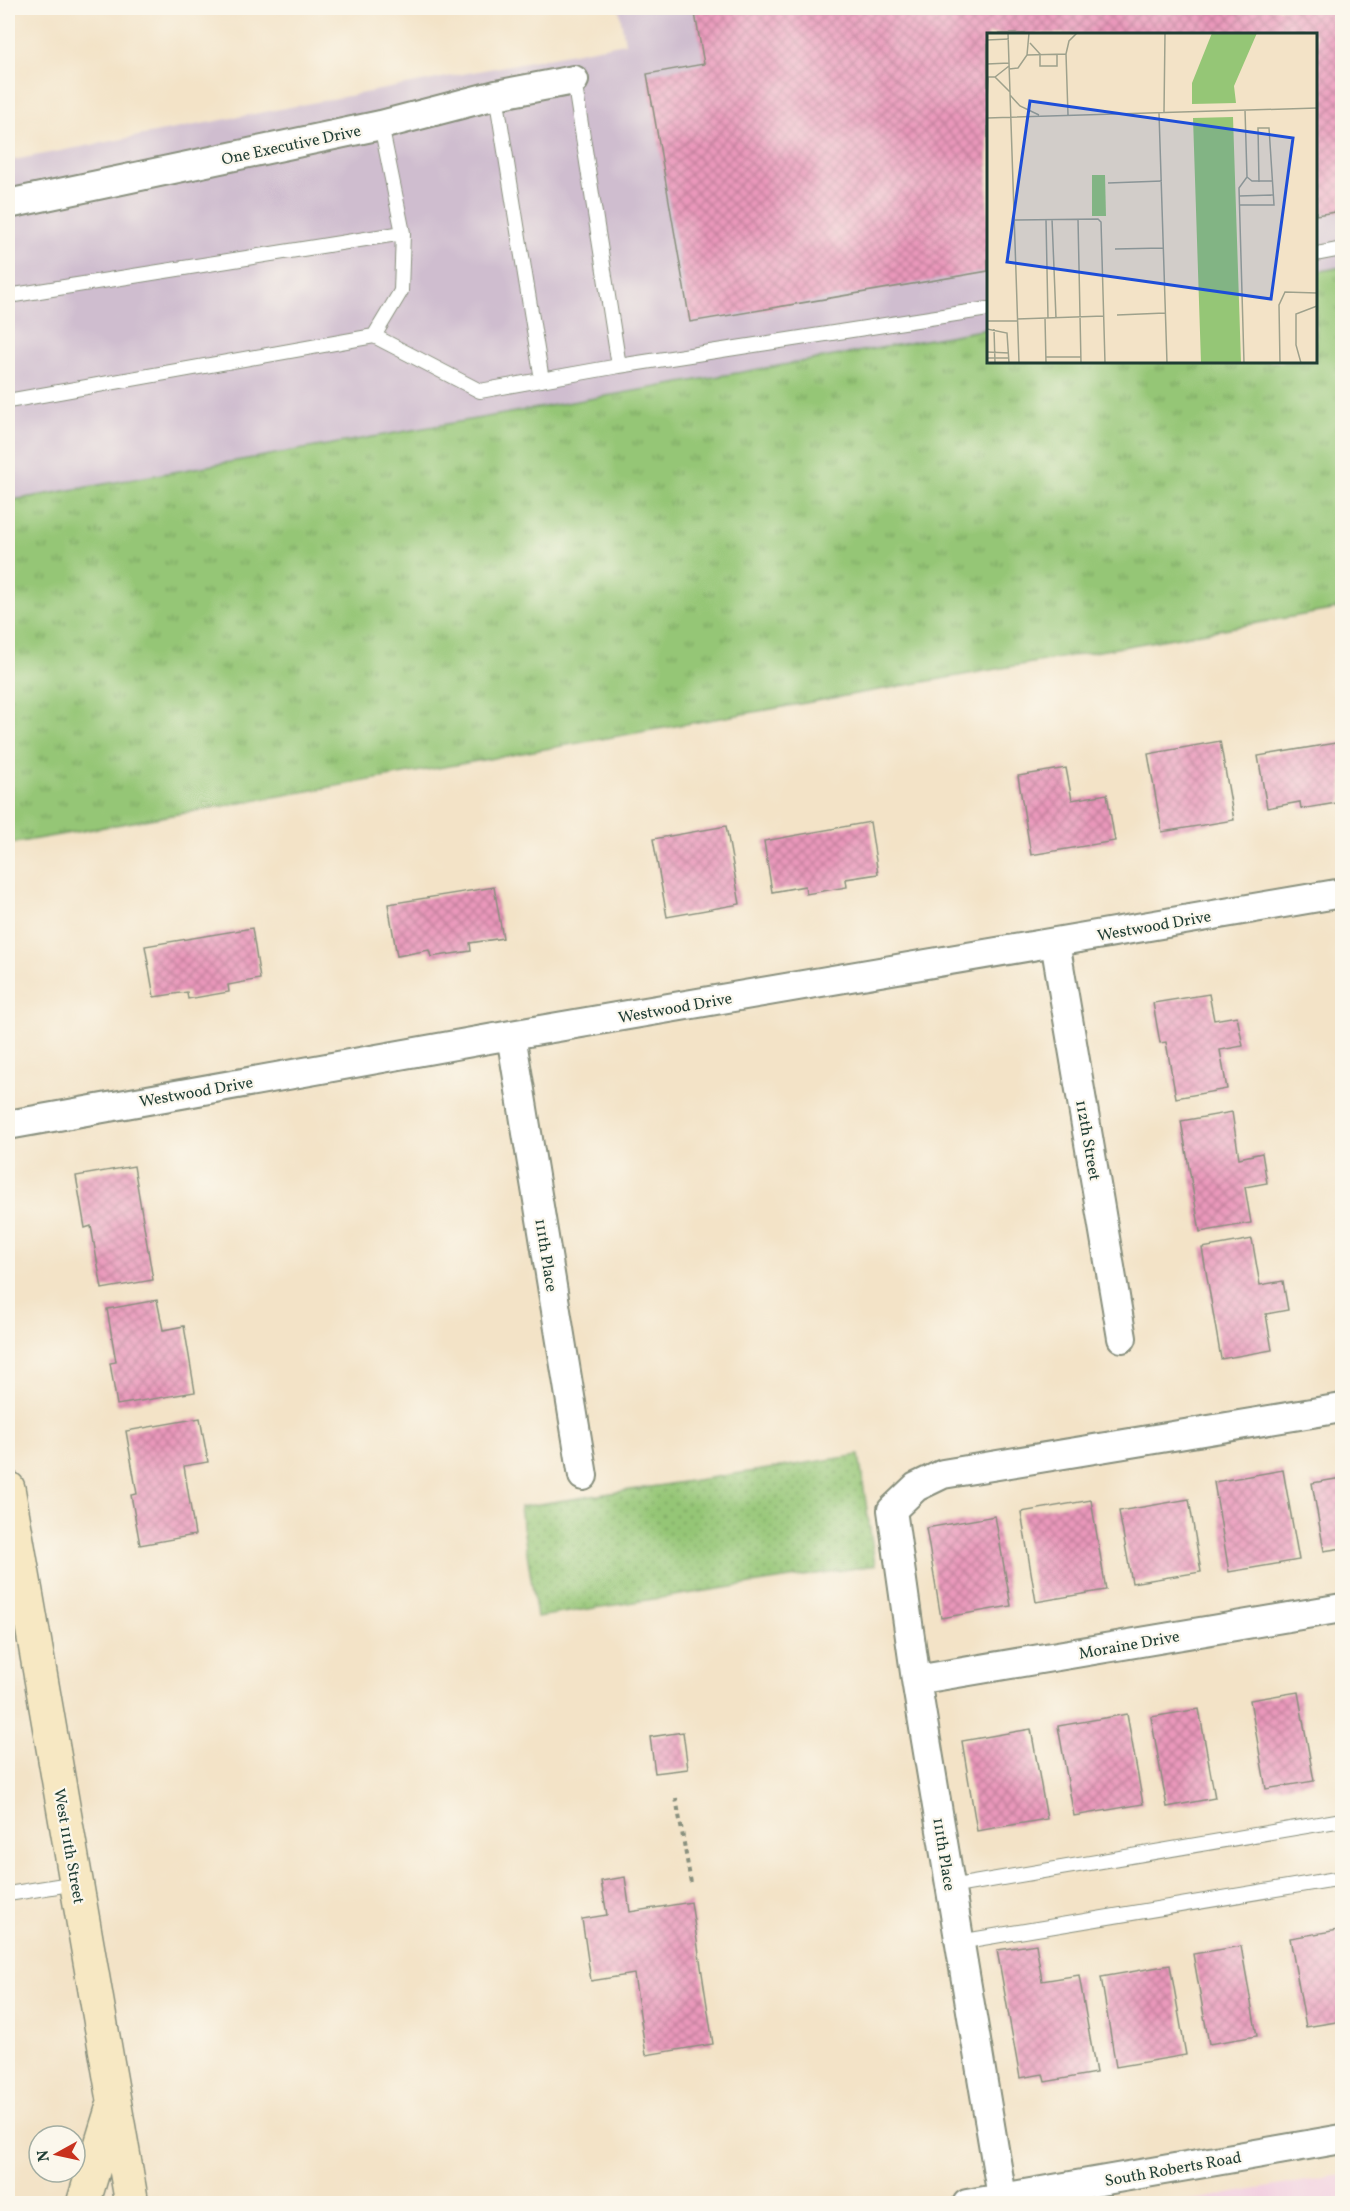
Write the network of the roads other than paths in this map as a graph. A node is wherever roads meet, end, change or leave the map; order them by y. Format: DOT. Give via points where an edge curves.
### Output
graph roads {
  1 [pos="574,80"];
  2 [pos="496,96"];
  3 [pos="381,125"];
  4 [pos="8,204"];
  5 [pos="403,233"];
  6 [pos="1342,249"];
  7 [pos="1317,254"];
  8 [pos="8,296"];
  9 [pos="987,309"];
  10 [pos="374,336"];
  11 [pos="619,366"];
  12 [pos="542,380"];
  13 [pos="8,401"];
  14 [pos="1342,893"];
  15 [pos="1055,942"];
  16 [pos="511,1035"];
  17 [pos="8,1125"];
  18 [pos="1122,1338"];
  19 [pos="1342,1407"];
  20 [pos="583,1476"];
  21 [pos="8,1488"];
  22 [pos="1342,1608"];
  23 [pos="916,1680"];
  24 [pos="1342,1820"];
  25 [pos="1342,1878"];
  26 [pos="76,1883"];
  27 [pos="950,1887"];
  28 [pos="8,1894"];
  29 [pos="959,1942"];
  30 [pos="114,2101"];
  31 [pos="1342,2139"];
  32 [pos="1002,2197"];
  33 [pos="83,2204"];
  34 [pos="132,2204"];
  35 [pos="967,2204"];
  1 -- 2 [label="street, One Executive Drive"];
  1 -- 11 [label="lane"];
  2 -- 3 [label="street, One Executive Drive"];
  2 -- 12 [label="lane"];
  3 -- 4 [label="street, One Executive Drive"];
  3 -- 5 [label="lane"];
  5 -- 8 [label="lane"];
  5 -- 10 [label="lane" via="401,291"];
  6 -- 7 [label="lane"];
  9 -- 11 [label="lane"];
  10 -- 12 [label="lane" via="480,391"];
  10 -- 13 [label="lane"];
  11 -- 12 [label="lane"];
  14 -- 15 [label="street, Westwood Drive"];
  15 -- 16 [label="street, Westwood Drive"];
  15 -- 18 [label="street, 112th Street"];
  16 -- 17 [label="street, Westwood Drive"];
  16 -- 20 [label="street, 111th Place"];
  19 -- 23 [label="street, 111th Place" via="943,1474 916,1487 892,1510"];
  21 -- 26 [label="main road, West 111th Street"];
  22 -- 23 [label="street, Moraine Drive"];
  23 -- 27 [label="street, 111th Place"];
  24 -- 27 [label="lane"];
  25 -- 29 [label="lane"];
  26 -- 28 [label="lane"];
  26 -- 30 [label="main road, West 111th Street"];
  27 -- 29 [label="street, 111th Place"];
  29 -- 32 [label="street, 111th Place"];
  30 -- 33 [label="main road"];
  30 -- 34 [label="main road, West 111th Street"];
  31 -- 32 [label="street, South Roberts Road"];
  32 -- 35 [label="street, South Roberts Road"];
}
